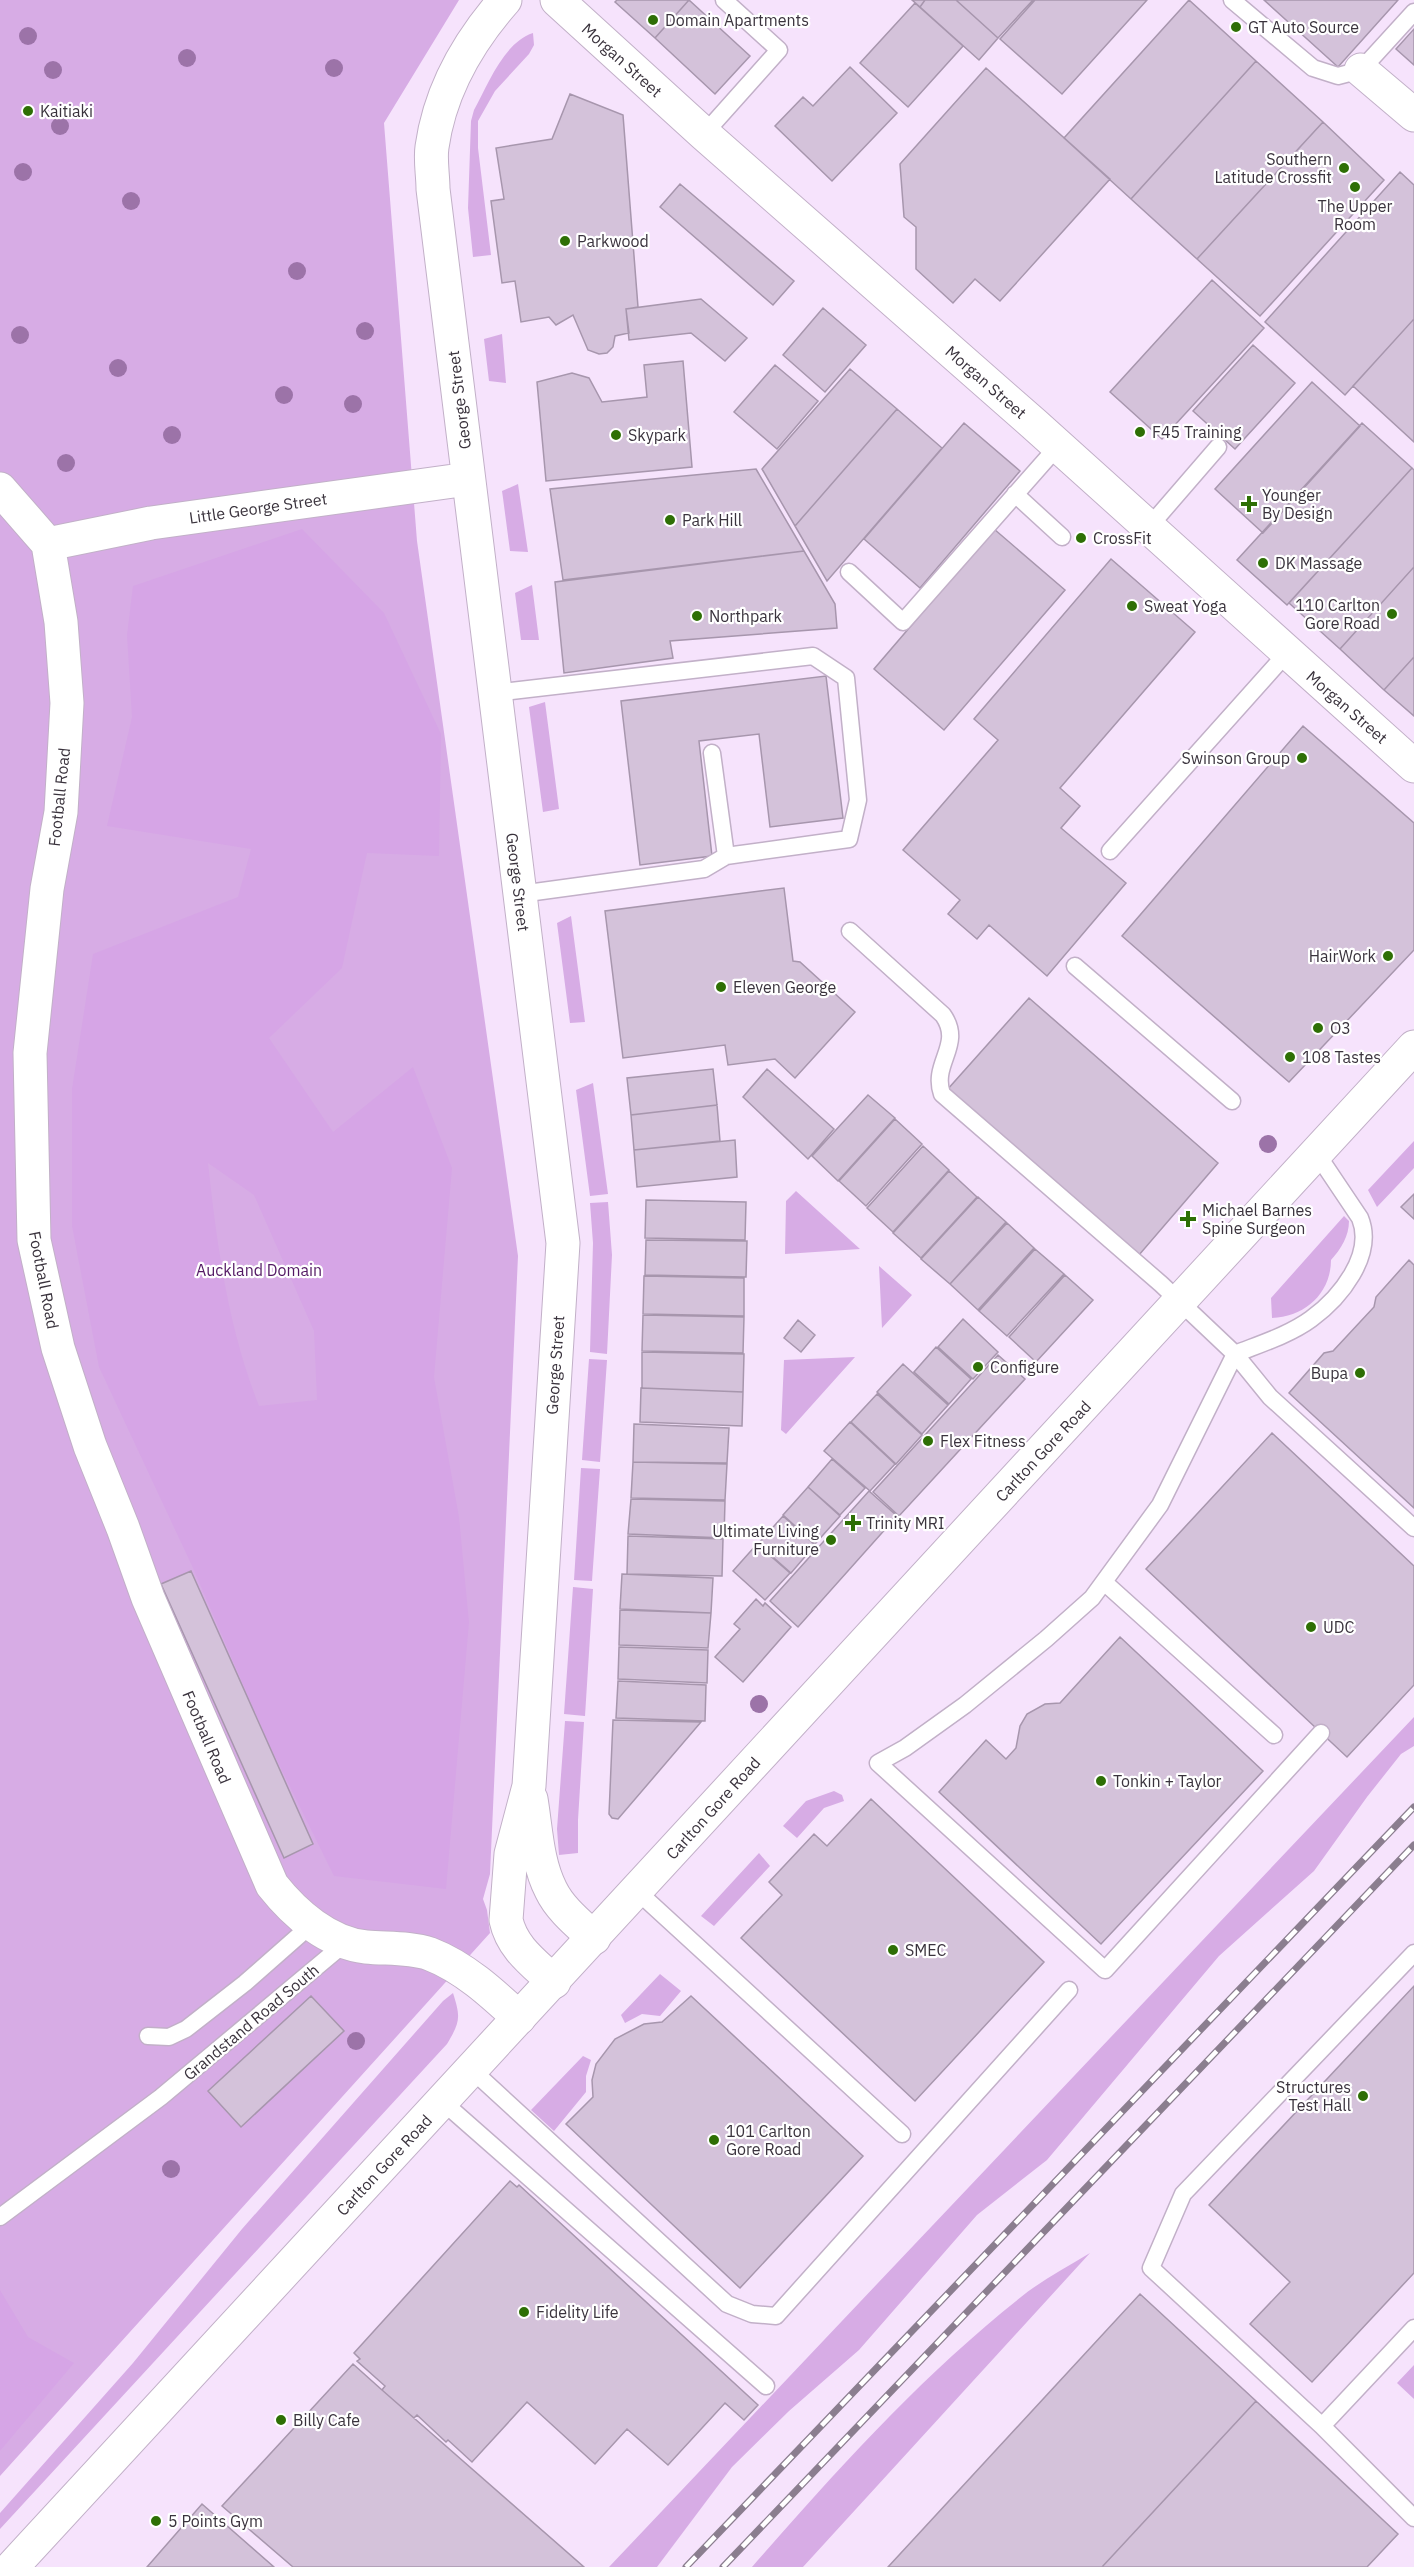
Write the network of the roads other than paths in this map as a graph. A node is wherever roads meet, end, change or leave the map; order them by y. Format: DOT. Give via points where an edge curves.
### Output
graph roads {
  1 [pos="505,0"];
  2 [pos="557,0"];
  3 [pos="724,0"];
  4 [pos="1232,0"];
  5 [pos="1414,12"];
  6 [pos="1361,70"];
  7 [pos="1414,115"];
  8 [pos="704,134"];
  9 [pos="1058,446"];
  10 [pos="1218,447"];
  11 [pos="468,479"];
  12 [pos="0,489"];
  13 [pos="1015,494"];
  14 [pos="1148,528"];
  15 [pos="1062,537"];
  16 [pos="48,544"];
  17 [pos="849,572"];
  18 [pos="1286,654"];
  19 [pos="494,693"];
  20 [pos="712,753"];
  21 [pos="1414,766"];
  22 [pos="1110,851"];
  23 [pos="726,856"];
  24 [pos="520,894"];
  25 [pos="850,931"];
  26 [pos="1075,966"];
  27 [pos="1414,1047"];
  28 [pos="1232,1101"];
  29 [pos="1317,1154"];
  30 [pos="1180,1303"];
  31 [pos="1235,1354"];
  32 [pos="1414,1528"];
  33 [pos="1104,1582"];
  34 [pos="1321,1733"];
  35 [pos="1274,1735"];
  36 [pos="529,1786"];
  37 [pos="637,1891"];
  38 [pos="312,1924"];
  39 [pos="594,1938"];
  40 [pos="344,1944"];
  41 [pos="1414,1953"];
  42 [pos="554,1982"];
  43 [pos="1069,1990"];
  44 [pos="519,2018"];
  45 [pos="148,2036"];
  46 [pos="472,2070"];
  47 [pos="443,2102"];
  48 [pos="902,2134"];
  49 [pos="0,2217"];
  50 [pos="1414,2328"];
  51 [pos="766,2386"];
  52 [pos="1322,2426"];
  53 [pos="1414,2518"];
  54 [pos="12,2567"];
  1 -- 11 [label="street, George Street" via="457,64 432,148 433,189"];
  2 -- 8 [label="street, Morgan Street"];
  3 -- 8 [label="lane" via="779,50"];
  4 -- 6 [label="lane" via="1313,68 1338,76"];
  5 -- 6 [label="lane"];
  6 -- 7 [label="street"];
  8 -- 9 [label="street, Morgan Street"];
  9 -- 13 [label="lane"];
  9 -- 14 [label="street, Morgan Street"];
  10 -- 14 [label="lane"];
  11 -- 16 [label="street, Little George Street" via="152,523"];
  11 -- 19 [label="street, George Street"];
  12 -- 16 [label="street"];
  13 -- 15 [label="lane"];
  13 -- 17 [label="lane" via="903,622"];
  14 -- 18 [label="street, Morgan Street"];
  16 -- 38 [label="street, Football Road" via="62,622 67,703 61,812 47,889 30,1053 34,1240 58,1348 90,1446 148,1598 272,1885 286,1903"];
  18 -- 21 [label="street, Morgan Street"];
  18 -- 22 [label="lane"];
  19 -- 23 [label="lane" via="813,656 846,678 858,800 849,839"];
  19 -- 24 [label="street, George Street"];
  20 -- 23 [label="lane"];
  23 -- 24 [label="lane" via="704,869"];
  24 -- 36 [label="street, George Street" via="563,1243"];
  25 -- 30 [label="lane" via="949,1024 951,1042 939,1076 942,1095"];
  26 -- 28 [label="lane"];
  27 -- 29 [label="street, Carlton Gore Road"];
  29 -- 30 [label="street, Carlton Gore Road"];
  29 -- 31 [label="lane" via="1360,1218 1365,1238 1362,1253 1336,1294 1310,1320"];
  30 -- 31 [label="lane"];
  30 -- 37 [label="street, Carlton Gore Road"];
  31 -- 32 [label="lane" via="1270,1397"];
  31 -- 33 [label="lane" via="1160,1505"];
  33 -- 34 [label="lane" via="1092,1598 1000,1678 933,1729 878,1762 1104,1970"];
  33 -- 35 [label="lane"];
  36 -- 39 [label="street, George Street" via="540,1858 551,1890"];
  36 -- 42 [label="street, George Street" via="511,1854 506,1920 517,1948"];
  37 -- 39 [label="street, Carlton Gore Road"];
  37 -- 48 [label="lane"];
  38 -- 40 [label="street, Football Road"];
  38 -- 45 [label="lane" via="186,2029 169,2037"];
  39 -- 42 [label="street, Carlton Gore Road"];
  40 -- 44 [label="street" via="403,1949 445,1960"];
  40 -- 49 [label="lane, Grandstand Road South" via="161,2097"];
  41 -- 52 [label="lane" via="1183,2194 1151,2268"];
  42 -- 44 [label="street, Carlton Gore Road"];
  43 -- 46 [label="lane" via="776,2316 752,2314 727,2304"];
  44 -- 46 [label="street, Carlton Gore Road"];
  46 -- 47 [label="street, Carlton Gore Road"];
  47 -- 51 [label="lane"];
  47 -- 54 [label="street, Carlton Gore Road"];
  50 -- 52 [label="lane"];
  52 -- 53 [label="lane"];
}
